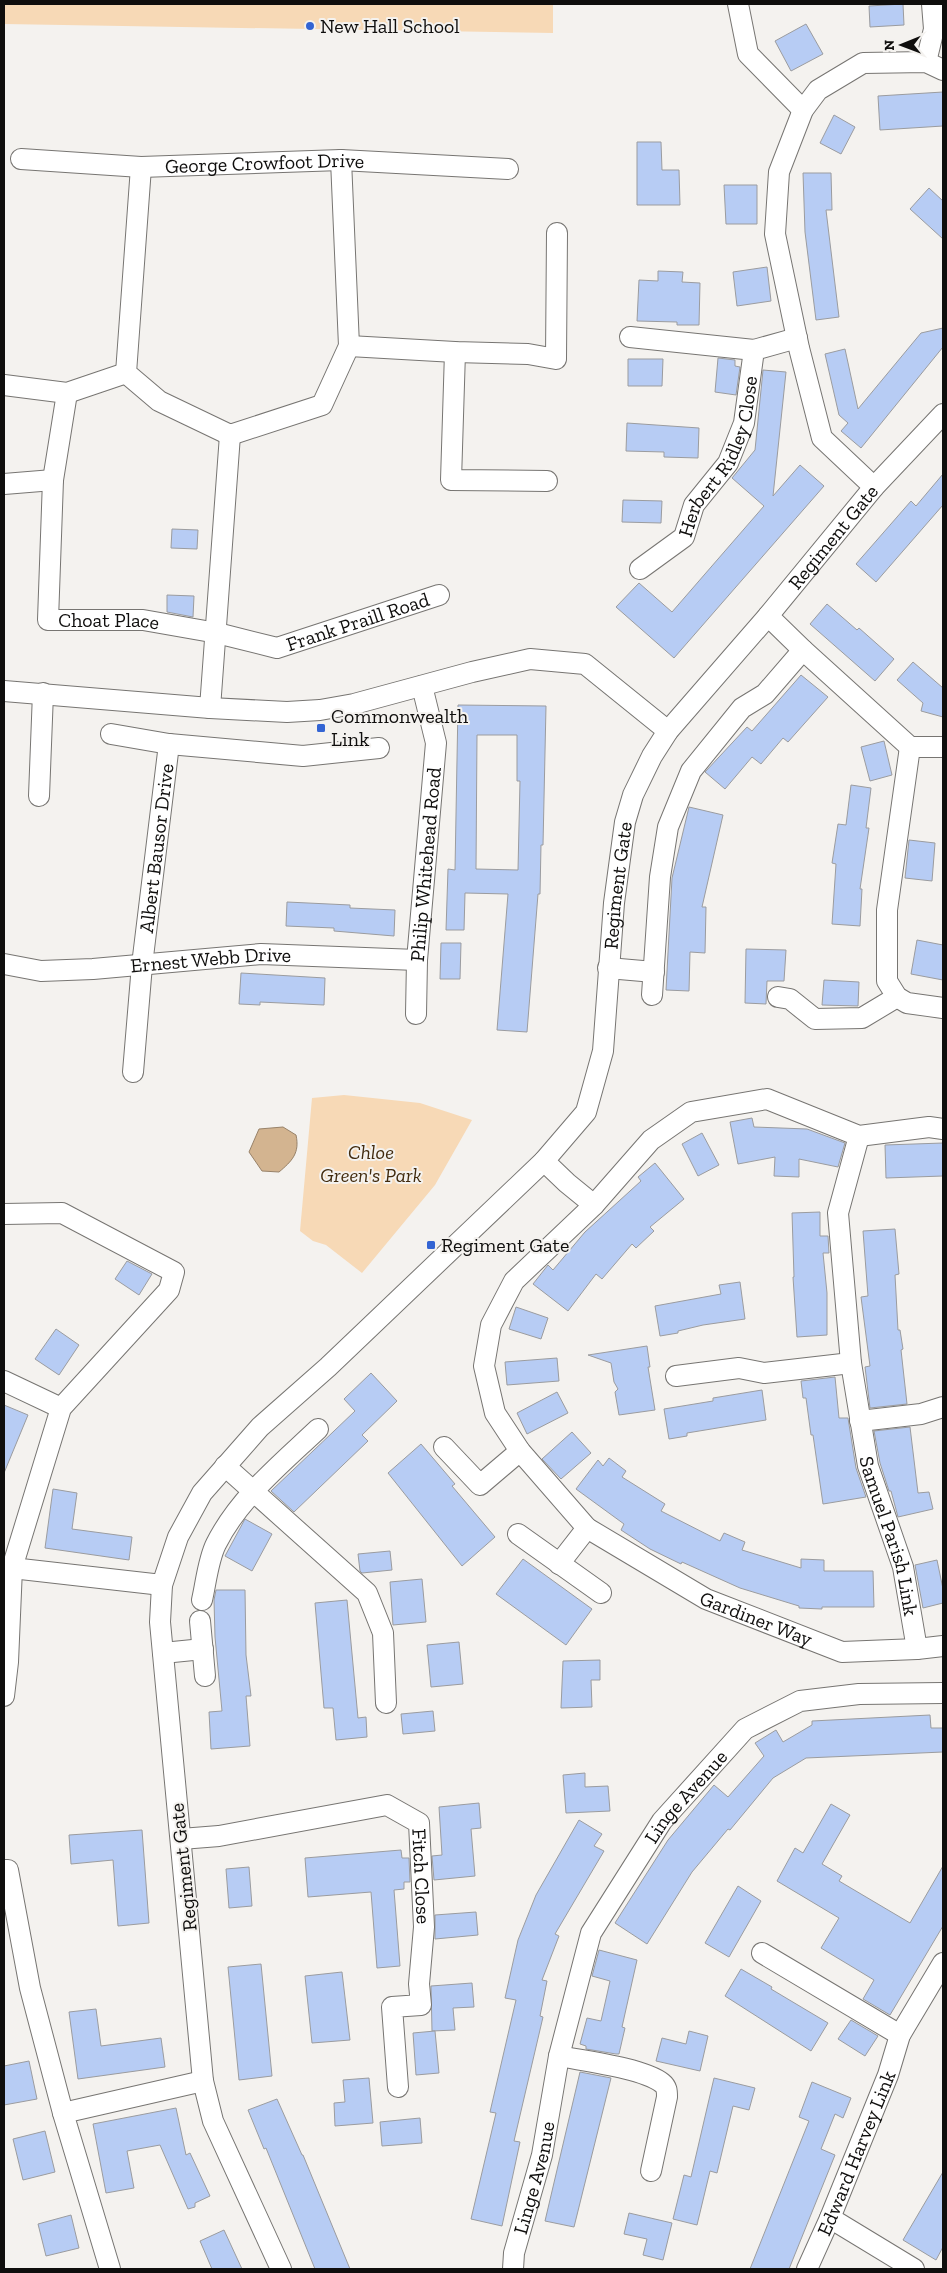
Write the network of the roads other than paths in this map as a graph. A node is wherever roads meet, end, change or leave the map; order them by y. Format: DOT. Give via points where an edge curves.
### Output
graph roads {
  1 [pos="738,4"];
  2 [pos="932,4"];
  3 [pos="934,66"];
  4 [pos="803,110"];
  5 [pos="21,159"];
  6 [pos="341,160"];
  7 [pos="141,167"];
  8 [pos="508,169"];
  9 [pos="557,233"];
  10 [pos="630,337"];
  11 [pos="798,338"];
  12 [pos="349,346"];
  13 [pos="754,350"];
  14 [pos="455,352"];
  15 [pos="126,373"];
  16 [pos="4,385"];
  17 [pos="67,393"];
  18 [pos="943,414"];
  19 [pos="230,435"];
  20 [pos="53,480"];
  21 [pos="547,481"];
  22 [pos="4,484"];
  23 [pos="874,487"];
  24 [pos="640,569"];
  25 [pos="440,595"];
  26 [pos="768,616"];
  27 [pos="217,634"];
  28 [pos="802,650"];
  29 [pos="422,686"];
  30 [pos="4,691"];
  31 [pos="43,693"];
  32 [pos="210,708"];
  33 [pos="668,731"];
  34 [pos="111,734"];
  35 [pos="169,744"];
  36 [pos="910,747"];
  37 [pos="943,747"];
  38 [pos="379,748"];
  39 [pos="39,796"];
  40 [pos="417,960"];
  41 [pos="4,964"];
  42 [pos="142,965"];
  43 [pos="608,968"];
  44 [pos="654,972"];
  45 [pos="652,995"];
  46 [pos="778,997"];
  47 [pos="897,997"];
  48 [pos="943,1008"];
  49 [pos="416,1014"];
  50 [pos="133,1072"];
  51 [pos="943,1129"];
  52 [pos="859,1136"];
  53 [pos="544,1160"];
  54 [pos="594,1205"];
  55 [pos="4,1214"];
  56 [pos="851,1363"];
  57 [pos="676,1376"];
  58 [pos="4,1381"];
  59 [pos="943,1407"];
  60 [pos="61,1408"];
  61 [pos="860,1421"];
  62 [pos="318,1429"];
  63 [pos="444,1447"];
  64 [pos="520,1451"];
  65 [pos="225,1466"];
  66 [pos="252,1491"];
  67 [pos="587,1528"];
  68 [pos="518,1534"];
  69 [pos="559,1564"];
  70 [pos="12,1568"];
  71 [pos="162,1585"];
  72 [pos="601,1593"];
  73 [pos="202,1600"];
  74 [pos="200,1621"];
  75 [pos="943,1646"];
  76 [pos="202,1649"];
  77 [pos="917,1649"];
  78 [pos="163,1653"];
  79 [pos="205,1676"];
  80 [pos="943,1693"];
  81 [pos="4,1696"];
  82 [pos="386,1703"];
  83 [pos="181,1839"];
  84 [pos="4,1870"];
  85 [pos="762,1953"];
  86 [pos="943,1963"];
  87 [pos="900,2035"];
  88 [pos="559,2056"];
  89 [pos="203,2081"];
  90 [pos="398,2087"];
  91 [pos="62,2113"];
  92 [pos="651,2172"];
  93 [pos="830,2218"];
  94 [pos="110,2269"];
  95 [pos="281,2269"];
  96 [pos="513,2269"];
  97 [pos="806,2269"];
  98 [pos="914,2269"];
  1 -- 4 [label="street" via="748,54"];
  2 -- 3 [label="street"];
  3 -- 4 [label="street" via="864,63 818,90"];
  4 -- 11 [label="street" via="779,172 775,234"];
  5 -- 7 [label="street, George Crowfoot Drive"];
  6 -- 7 [label="street, George Crowfoot Drive"];
  6 -- 8 [label="street, George Crowfoot Drive"];
  6 -- 12 [label="street"];
  7 -- 15 [label="street"];
  9 -- 14 [label="street" via="556,359 528,354"];
  10 -- 13 [label="street, Herbert Ridley Close"];
  11 -- 13 [label="street, Herbert Ridley Close"];
  11 -- 23 [label="street" via="822,438"];
  12 -- 14 [label="street"];
  12 -- 19 [label="street" via="322,405"];
  13 -- 24 [label="street, Herbert Ridley Close" via="744,423 728,463 694,505 684,537"];
  14 -- 21 [label="street" via="451,480"];
  15 -- 17 [label="street"];
  15 -- 19 [label="street" via="159,401"];
  16 -- 17 [label="street"];
  17 -- 20 [label="street, Choat Place"];
  18 -- 23 [label="street, Regiment Gate"];
  19 -- 27 [label="street"];
  20 -- 22 [label="street"];
  20 -- 27 [label="street, Choat Place" via="48,620 143,620"];
  23 -- 26 [label="street, Regiment Gate"];
  25 -- 27 [label="street, Frank Praill Road" via="277,648"];
  26 -- 28 [label="street"];
  26 -- 33 [label="street, Regiment Gate"];
  27 -- 32 [label="street"];
  28 -- 36 [label="street"];
  28 -- 44 [label="street" via="765,694 742,708 691,771 668,827 660,877"];
  29 -- 32 [label="street" via="320,710 287,712"];
  29 -- 33 [label="street" via="530,659 585,664"];
  29 -- 40 [label="street, Philip Whitehead Road" via="436,743"];
  30 -- 31 [label="street"];
  31 -- 32 [label="street"];
  31 -- 39 [label="street"];
  33 -- 43 [label="street, Regiment Gate" via="652,756 625,822"];
  34 -- 35 [label="street, Albert Bausor Drive"];
  35 -- 38 [label="street, Albert Bausor Drive" via="303,756"];
  35 -- 42 [label="street, Albert Bausor Drive"];
  36 -- 37 [label="street"];
  36 -- 47 [label="street" via="887,910 888,981"];
  40 -- 42 [label="street, Ernest Webb Drive" via="261,954"];
  40 -- 49 [label="street, Philip Whitehead Road"];
  41 -- 42 [label="street, Ernest Webb Drive" via="41,971"];
  42 -- 50 [label="street, Albert Bausor Drive"];
  43 -- 44 [label="street"];
  43 -- 53 [label="street, Regiment Gate" via="603,1051 586,1112"];
  44 -- 45 [label="street"];
  46 -- 47 [label="street" via="790,998 815,1019 862,1018"];
  47 -- 48 [label="street" via="907,1003"];
  51 -- 52 [label="street, Gardiner Way" via="929,1127"];
  52 -- 54 [label="street, Gardiner Way" via="767,1099 691,1112 651,1140"];
  52 -- 56 [label="street, Samuel Parish Link" via="838,1212"];
  53 -- 54 [label="street"];
  53 -- 65 [label="street, Regiment Gate" via="328,1367 260,1427"];
  54 -- 64 [label="street, Gardiner Way" via="514,1281 491,1325 484,1366 495,1413"];
  55 -- 60 [label="street" via="62,1213 174,1272 169,1290"];
  56 -- 57 [label="street" via="764,1373 738,1368"];
  56 -- 61 [label="street, Samuel Parish Link"];
  58 -- 60 [label="street"];
  59 -- 61 [label="street" via="921,1414"];
  60 -- 70 [label="street"];
  61 -- 77 [label="street, Samuel Parish Link" via="868,1466 903,1568"];
  62 -- 66 [label="street"];
  63 -- 64 [label="street" via="480,1485"];
  64 -- 67 [label="street, Gardiner Way"];
  65 -- 66 [label="street"];
  65 -- 71 [label="street, Regiment Gate" via="202,1492 178,1537"];
  66 -- 73 [label="street" via="215,1545"];
  66 -- 82 [label="street" via="368,1593 383,1633"];
  67 -- 69 [label="street"];
  67 -- 77 [label="street, Gardiner Way" via="706,1599 842,1652"];
  68 -- 69 [label="street"];
  69 -- 72 [label="street"];
  70 -- 71 [label="street"];
  70 -- 81 [label="street"];
  71 -- 78 [label="street, Regiment Gate" via="160,1622"];
  74 -- 76 [label="street"];
  75 -- 77 [label="street, Gardiner Way"];
  76 -- 78 [label="street"];
  76 -- 79 [label="street"];
  78 -- 83 [label="street, Regiment Gate"];
  80 -- 88 [label="street, Linge Avenue" via="859,1694 800,1701 745,1729 662,1821 591,1932"];
  83 -- 89 [label="street, Regiment Gate"];
  83 -- 90 [label="street, Fitch Close" via="220,1836 388,1805 419,1823 424,1927 419,1984 421,2005 392,2007"];
  84 -- 91 [label="street" via="8,1870 30,1988"];
  85 -- 87 [label="street"];
  86 -- 87 [label="street, Edward Harvey Link"];
  87 -- 93 [label="street, Edward Harvey Link" via="888,2075"];
  88 -- 92 [label="street" via="647,2074 663,2083 667,2097"];
  88 -- 96 [label="street, Linge Avenue" via="542,2155 514,2253"];
  89 -- 91 [label="street"];
  89 -- 95 [label="street, Regiment Gate" via="213,2121"];
  91 -- 94 [label="street"];
  93 -- 97 [label="street, Edward Harvey Link"];
  93 -- 98 [label="street"];
}
